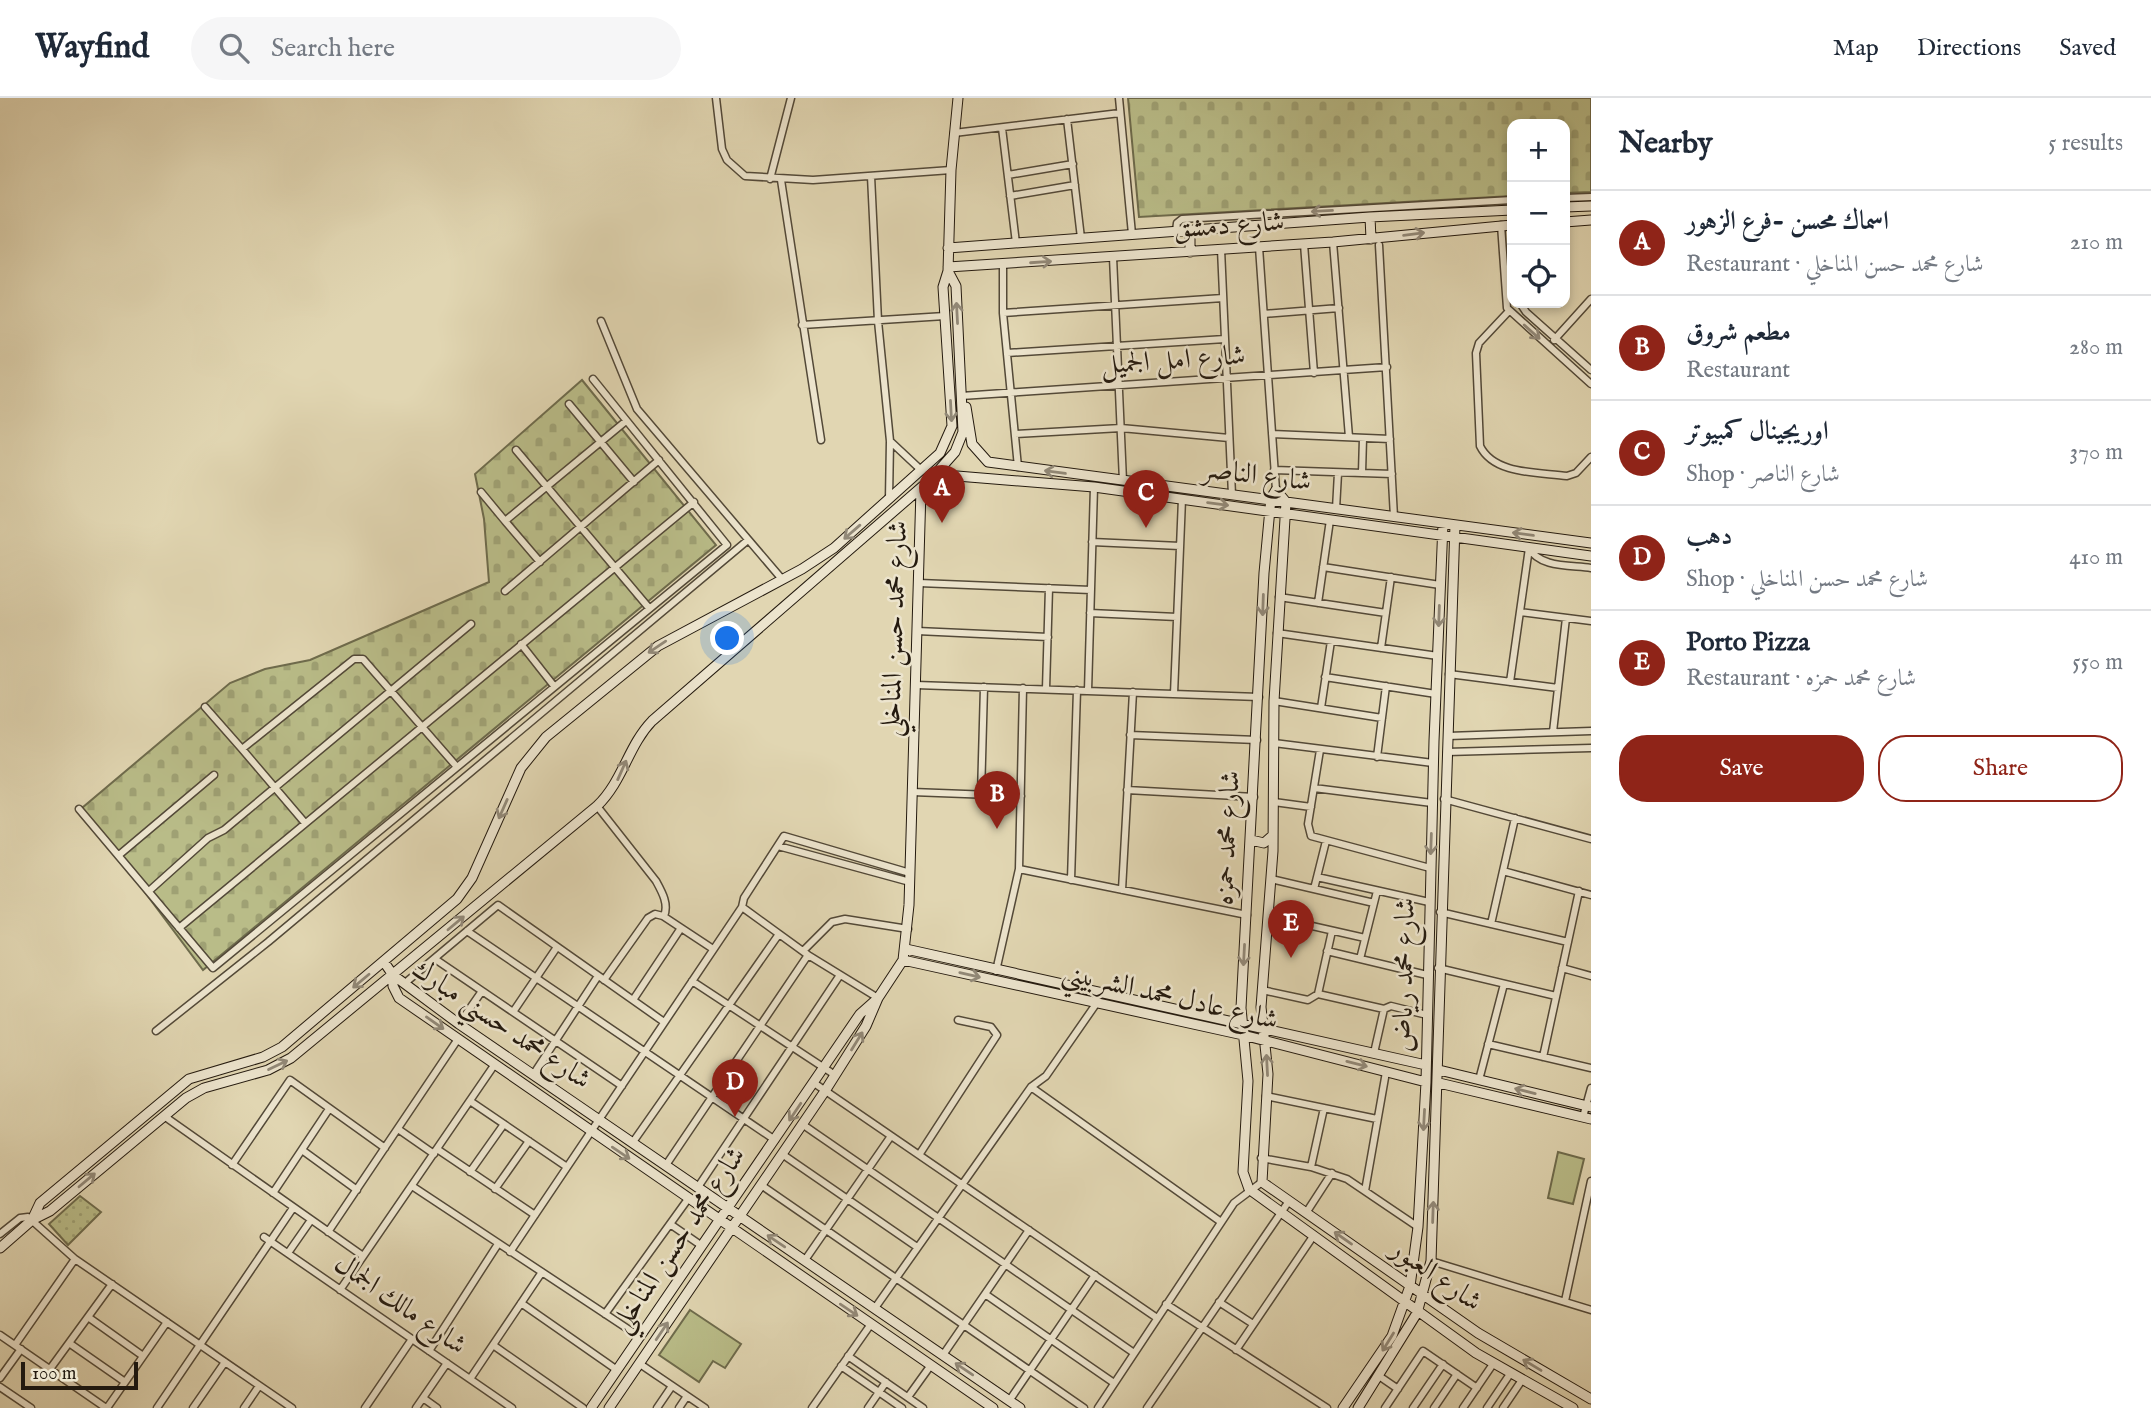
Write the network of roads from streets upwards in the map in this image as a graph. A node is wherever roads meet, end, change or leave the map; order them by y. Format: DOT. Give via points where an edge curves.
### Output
graph roads {
  1 [pos="716,98"];
  2 [pos="791,98"];
  3 [pos="958,98"];
  4 [pos="1119,98"];
  5 [pos="1120,113"];
  6 [pos="1067,119"];
  7 [pos="1002,128"];
  8 [pos="954,134"];
  9 [pos="1073,164"];
  10 [pos="951,170"];
  11 [pos="1008,175"];
  12 [pos="871,176"];
  13 [pos="770,179"];
  14 [pos="781,180"];
  15 [pos="1075,185"];
  16 [pos="1010,196"];
  17 [pos="1570,198"];
  18 [pos="1591,198"];
  19 [pos="1507,200"];
  20 [pos="1591,206"];
  21 [pos="1570,207"];
  22 [pos="1507,210"];
  23 [pos="1370,217"];
  24 [pos="1269,219"];
  25 [pos="1591,220"];
  26 [pos="1570,222"];
  27 [pos="1501,225"];
  28 [pos="1507,225"];
  29 [pos="1189,230"];
  30 [pos="1176,231"];
  31 [pos="1132,234"];
  32 [pos="1081,238"];
  33 [pos="1333,242"];
  34 [pos="1375,242"];
  35 [pos="1016,243"];
  36 [pos="1304,244"];
  37 [pos="1259,247"];
  38 [pos="948,248"];
  39 [pos="1221,250"];
  40 [pos="1191,252"];
  41 [pos="1113,257"];
  42 [pos="1003,264"];
  43 [pos="966,266"];
  44 [pos="948,269"];
  45 [pos="956,286"];
  46 [pos="1223,298"];
  47 [pos="1591,299"];
  48 [pos="1115,306"];
  49 [pos="1339,308"];
  50 [pos="1525,308"];
  51 [pos="1310,311"];
  52 [pos="1509,311"];
  53 [pos="1003,313"];
  54 [pos="1264,314"];
  55 [pos="945,316"];
  56 [pos="601,321"];
  57 [pos="878,321"];
  58 [pos="802,325"];
  59 [pos="1225,339"];
  60 [pos="1556,339"];
  61 [pos="947,346"];
  62 [pos="959,346"];
  63 [pos="1117,346"];
  64 [pos="1548,347"];
  65 [pos="1007,353"];
  66 [pos="1387,367"];
  67 [pos="1344,370"];
  68 [pos="1591,370"];
  69 [pos="1314,373"];
  70 [pos="1268,376"];
  71 [pos="1227,378"];
  72 [pos="593,379"];
  73 [pos="1591,384"];
  74 [pos="1119,386"];
  75 [pos="1011,393"];
  76 [pos="961,398"];
  77 [pos="569,404"];
  78 [pos="626,421"];
  79 [pos="1121,428"];
  80 [pos="1015,434"];
  81 [pos="1272,434"];
  82 [pos="1349,437"];
  83 [pos="1229,438"];
  84 [pos="1363,438"];
  85 [pos="1390,439"];
  86 [pos="821,440"];
  87 [pos="890,441"];
  88 [pos="600,442"];
  89 [pos="516,450"];
  90 [pos="1591,457"];
  91 [pos="659,460"];
  92 [pos="1018,467"];
  93 [pos="921,470"];
  94 [pos="1274,470"];
  95 [pos="1338,472"];
  96 [pos="1362,473"];
  97 [pos="1392,474"];
  98 [pos="931,479"];
  99 [pos="1123,481"];
  100 [pos="634,482"];
  101 [pos="547,486"];
  102 [pos="1094,487"];
  103 [pos="921,489"];
  104 [pos="1276,490"];
  105 [pos="481,492"];
  106 [pos="1232,495"];
  107 [pos="1182,499"];
  108 [pos="889,500"];
  109 [pos="694,502"];
  110 [pos="1286,502"];
  111 [pos="1270,506"];
  112 [pos="1336,509"];
  113 [pos="1285,513"];
  114 [pos="1394,517"];
  115 [pos="1330,520"];
  116 [pos="505,521"];
  117 [pos="1443,523"];
  118 [pos="1455,525"];
  119 [pos="581,527"];
  120 [pos="1442,536"];
  121 [pos="1455,537"];
  122 [pos="748,540"];
  123 [pos="1092,542"];
  124 [pos="1591,543"];
  125 [pos="1180,546"];
  126 [pos="1529,548"];
  127 [pos="1591,556"];
  128 [pos="540,562"];
  129 [pos="809,564"];
  130 [pos="614,567"];
  131 [pos="1323,567"];
  132 [pos="1591,568"];
  133 [pos="1264,573"];
  134 [pos="819,575"];
  135 [pos="1281,575"];
  136 [pos="1391,577"];
  137 [pos="781,578"];
  138 [pos="919,583"];
  139 [pos="1440,585"];
  140 [pos="1049,588"];
  141 [pos="1091,590"];
  142 [pos="505,591"];
  143 [pos="1279,597"];
  144 [pos="1318,603"];
  145 [pos="649,608"];
  146 [pos="1520,612"];
  147 [pos="1090,613"];
  148 [pos="1386,613"];
  149 [pos="1177,617"];
  150 [pos="1566,618"];
  151 [pos="1591,621"];
  152 [pos="471,624"];
  153 [pos="917,631"];
  154 [pos="1276,633"];
  155 [pos="1048,637"];
  156 [pos="1331,641"];
  157 [pos="521,644"];
  158 [pos="1381,648"];
  159 [pos="1437,656"];
  160 [pos="1449,674"];
  161 [pos="1325,677"];
  162 [pos="1510,682"];
  163 [pos="916,685"];
  164 [pos="1387,686"];
  165 [pos="554,687"];
  166 [pos="984,687"];
  167 [pos="1023,688"];
  168 [pos="1558,688"];
  169 [pos="1046,689"];
  170 [pos="393,690"];
  171 [pos="1077,690"];
  172 [pos="1088,691"];
  173 [pos="1133,692"];
  174 [pos="1174,694"];
  175 [pos="1436,694"];
  176 [pos="1259,697"];
  177 [pos="1274,701"];
  178 [pos="205,707"];
  179 [pos="1321,708"];
  180 [pos="1382,718"];
  181 [pos="423,725"];
  182 [pos="1591,731"];
  183 [pos="1553,732"];
  184 [pos="1130,735"];
  185 [pos="1448,736"];
  186 [pos="1257,740"];
  187 [pos="1434,741"];
  188 [pos="1274,743"];
  189 [pos="1591,748"];
  190 [pos="242,749"];
  191 [pos="1320,750"];
  192 [pos="1447,752"];
  193 [pos="1377,757"];
  194 [pos="1433,763"];
  195 [pos="457,767"];
  196 [pos="214,775"];
  197 [pos="275,788"];
  198 [pos="1314,788"];
  199 [pos="1127,790"];
  200 [pos="912,792"];
  201 [pos="981,794"];
  202 [pos="1021,796"];
  203 [pos="1254,797"];
  204 [pos="418,799"];
  205 [pos="1444,799"];
  206 [pos="1274,802"];
  207 [pos="1432,803"];
  208 [pos="597,806"];
  209 [pos="1311,807"];
  210 [pos="426,808"];
  211 [pos="79,809"];
  212 [pos="1515,818"];
  213 [pos="305,823"];
  214 [pos="1273,834"];
  215 [pos="1591,838"];
  216 [pos="1251,840"];
  217 [pos="1326,842"];
  218 [pos="778,846"];
  219 [pos="845,854"];
  220 [pos="119,855"];
  221 [pos="843,863"];
  222 [pos="1430,868"];
  223 [pos="1019,869"];
  224 [pos="1503,871"];
  225 [pos="910,877"];
  226 [pos="1317,877"];
  227 [pos="1271,879"];
  228 [pos="1071,880"];
  229 [pos="1314,889"];
  230 [pos="1122,890"];
  231 [pos="149,891"];
  232 [pos="1377,891"];
  233 [pos="1579,891"];
  234 [pos="1591,895"];
  235 [pos="1429,902"];
  236 [pos="1374,903"];
  237 [pos="742,907"];
  238 [pos="1440,912"];
  239 [pos="1247,915"];
  240 [pos="664,916"];
  241 [pos="1268,916"];
  242 [pos="1490,924"];
  243 [pos="179,928"];
  244 [pos="681,928"];
  245 [pos="908,929"];
  246 [pos="1332,930"];
  247 [pos="467,931"];
  248 [pos="779,934"];
  249 [pos="1365,938"];
  250 [pos="1428,939"];
  251 [pos="1439,940"];
  252 [pos="1568,942"];
  253 [pos="557,947"];
  254 [pos="713,949"];
  255 [pos="906,949"];
  256 [pos="1327,951"];
  257 [pos="806,953"];
  258 [pos="435,959"];
  259 [pos="1360,959"];
  260 [pos="1428,959"];
  261 [pos="903,960"];
  262 [pos="384,962"];
  263 [pos="1438,964"];
  264 [pos="1562,968"];
  265 [pos="996,971"];
  266 [pos="393,975"];
  267 [pos="840,975"];
  268 [pos="1427,975"];
  269 [pos="1591,976"];
  270 [pos="536,978"];
  271 [pos="601,978"];
  272 [pos="692,981"];
  273 [pos="405,983"];
  274 [pos="1032,984"];
  275 [pos="1504,984"];
  276 [pos="1262,990"];
  277 [pos="482,991"];
  278 [pos="1318,994"];
  279 [pos="1556,996"];
  280 [pos="878,998"];
  281 [pos="633,1000"];
  282 [pos="1096,1004"];
  283 [pos="729,1005"];
  284 [pos="578,1007"];
  285 [pos="1384,1009"];
  286 [pos="513,1012"];
  287 [pos="1427,1015"];
  288 [pos="958,1020"];
  289 [pos="664,1023"];
  290 [pos="1242,1023"];
  291 [pos="459,1024"];
  292 [pos="761,1026"];
  293 [pos="1262,1027"];
  294 [pos="156,1031"];
  295 [pos="1243,1035"];
  296 [pos="458,1039"];
  297 [pos="555,1041"];
  298 [pos="1265,1041"];
  299 [pos="1488,1044"];
  300 [pos="793,1046"];
  301 [pos="645,1052"];
  302 [pos="1374,1053"];
  303 [pos="1543,1057"];
  304 [pos="495,1064"];
  305 [pos="1426,1066"];
  306 [pos="824,1068"];
  307 [pos="1591,1068"];
  308 [pos="1439,1070"];
  309 [pos="1386,1072"];
  310 [pos="533,1074"];
  311 [pos="680,1075"];
  312 [pos="835,1075"];
  313 [pos="1479,1080"];
  314 [pos="1426,1082"];
  315 [pos="814,1083"];
  316 [pos="1439,1083"];
  317 [pos="622,1086"];
  318 [pos="1031,1087"];
  319 [pos="1591,1088"];
  320 [pos="825,1091"];
  321 [pos="1266,1096"];
  322 [pos="712,1097"];
  323 [pos="470,1101"];
  324 [pos="1588,1107"];
  325 [pos="1324,1108"];
  326 [pos="329,1109"];
  327 [pos="164,1116"];
  328 [pos="1587,1118"];
  329 [pos="599,1119"];
  330 [pos="744,1119"];
  331 [pos="1377,1119"];
  332 [pos="504,1124"];
  333 [pos="802,1124"];
  334 [pos="398,1129"];
  335 [pos="591,1132"];
  336 [pos="891,1136"];
  337 [pos="775,1140"];
  338 [pos="529,1141"];
  339 [pos="633,1142"];
  340 [pos="385,1148"];
  341 [pos="302,1150"];
  342 [pos="436,1151"];
  343 [pos="782,1154"];
  344 [pos="919,1155"];
  345 [pos="1261,1158"];
  346 [pos="232,1165"];
  347 [pos="666,1165"];
  348 [pos="567,1167"];
  349 [pos="1311,1167"];
  350 [pos="868,1169"];
  351 [pos="470,1172"];
  352 [pos="1332,1173"];
  353 [pos="1591,1181"];
  354 [pos="1262,1182"];
  355 [pos="961,1184"];
  356 [pos="761,1185"];
  357 [pos="412,1186"];
  358 [pos="698,1187"];
  359 [pos="495,1189"];
  360 [pos="1249,1189"];
  361 [pos="357,1190"];
  362 [pos="1365,1191"];
  363 [pos="273,1193"];
  364 [pos="688,1199"];
  365 [pos="848,1199"];
  366 [pos="1289,1201"];
  367 [pos="293,1208"];
  368 [pos="729,1208"];
  369 [pos="1281,1212"];
  370 [pos="1306,1213"];
  371 [pos="535,1215"];
  372 [pos="740,1216"];
  373 [pos="938,1217"];
  374 [pos="32,1220"];
  375 [pos="311,1220"];
  376 [pos="720,1221"];
  377 [pos="1221,1222"];
  378 [pos="1582,1223"];
  379 [pos="670,1224"];
  380 [pos="1591,1225"];
  381 [pos="1418,1227"];
  382 [pos="732,1229"];
  383 [pos="826,1230"];
  384 [pos="1029,1230"];
  385 [pos="328,1232"];
  386 [pos="0,1234"];
  387 [pos="1314,1235"];
  388 [pos="267,1239"];
  389 [pos="498,1244"];
  390 [pos="702,1247"];
  391 [pos="917,1247"];
  392 [pos="0,1248"];
  393 [pos="510,1252"];
  394 [pos="288,1253"];
  395 [pos="363,1256"];
  396 [pos="75,1259"];
  397 [pos="805,1260"];
  398 [pos="1431,1261"];
  399 [pos="1006,1264"];
  400 [pos="542,1272"];
  401 [pos="1095,1275"];
  402 [pos="895,1278"];
  403 [pos="111,1284"];
  404 [pos="1410,1286"];
  405 [pos="340,1290"];
  406 [pos="985,1294"];
  407 [pos="1423,1296"];
  408 [pos="1564,1301"];
  409 [pos="1220,1302"];
  410 [pos="521,1303"];
  411 [pos="1405,1303"];
  412 [pos="1166,1304"];
  413 [pos="874,1308"];
  414 [pos="1071,1310"];
  415 [pos="1591,1310"];
  416 [pos="1416,1312"];
  417 [pos="605,1314"];
  418 [pos="88,1317"];
  419 [pos="1157,1318"];
  420 [pos="167,1322"];
  421 [pos="870,1324"];
  422 [pos="1253,1324"];
  423 [pos="964,1325"];
  424 [pos="1202,1328"];
  425 [pos="1478,1333"];
  426 [pos="0,1335"];
  427 [pos="640,1338"];
  428 [pos="412,1339"];
  429 [pos="1051,1339"];
  430 [pos="924,1342"];
  431 [pos="69,1343"];
  432 [pos="200,1345"];
  433 [pos="493,1345"];
  434 [pos="18,1347"];
  435 [pos="429,1350"];
  436 [pos="1236,1350"];
  437 [pos="1134,1353"];
  438 [pos="1476,1353"];
  439 [pos="916,1355"];
  440 [pos="943,1355"];
  441 [pos="143,1356"];
  442 [pos="848,1356"];
  443 [pos="225,1362"];
  444 [pos="447,1363"];
  445 [pos="640,1364"];
  446 [pos="1443,1364"];
  447 [pos="1493,1364"];
  448 [pos="931,1365"];
  449 [pos="841,1366"];
  450 [pos="50,1369"];
  451 [pos="617,1370"];
  452 [pos="1030,1371"];
  453 [pos="1457,1374"];
  454 [pos="1510,1374"];
  455 [pos="1379,1376"];
  456 [pos="0,1378"];
  457 [pos="470,1379"];
  458 [pos="1522,1380"];
  459 [pos="125,1382"];
  460 [pos="886,1382"];
  461 [pos="1114,1383"];
  462 [pos="259,1385"];
  463 [pos="673,1386"];
  464 [pos="0,1387"];
  465 [pos="1477,1388"];
  466 [pos="1398,1389"];
  467 [pos="879,1392"];
  468 [pos="687,1396"];
  469 [pos="908,1397"];
  470 [pos="423,1398"];
  471 [pos="1591,1399"];
  472 [pos="1010,1401"];
  473 [pos="1555,1404"];
  474 [pos="31,1408"];
  475 [pos="106,1408"];
  476 [pos="157,1408"];
  477 [pos="193,1408"];
  478 [pos="244,1408"];
  479 [pos="292,1408"];
  480 [pos="365,1408"];
  481 [pos="416,1408"];
  482 [pos="438,1408"];
  483 [pos="512,1408"];
  484 [pos="583,1408"];
  485 [pos="591,1408"];
  486 [pos="610,1408"];
  487 [pos="657,1408"];
  488 [pos="679,1408"];
  489 [pos="705,1408"];
  490 [pos="812,1408"];
  491 [pos="868,1408"];
  492 [pos="902,1408"];
  493 [pos="922,1408"];
  494 [pos="993,1408"];
  495 [pos="1020,1408"];
  496 [pos="1084,1408"];
  497 [pos="1098,1408"];
  498 [pos="1147,1408"];
  499 [pos="1327,1408"];
  500 [pos="1343,1408"];
  501 [pos="1358,1408"];
  502 [pos="1385,1408"];
  503 [pos="1413,1408"];
  504 [pos="1434,1408"];
  505 [pos="1463,1408"];
  506 [pos="1487,1408"];
  507 [pos="1503,1408"];
  508 [pos="1573,1408"];
  1 -- 13 [label="street" via="727,160 745,176"];
  2 -- 13 [label="street"];
  3 -- 8 [label="street, شارع محمد حسن المناخلي"];
  4 -- 5 [label="street"];
  5 -- 6 [label="street"];
  5 -- 31 [label="street"];
  6 -- 7 [label="street"];
  6 -- 9 [label="street"];
  7 -- 8 [label="street"];
  7 -- 11 [label="street"];
  8 -- 10 [label="street, شارع محمد حسن المناخلي"];
  9 -- 11 [label="street"];
  9 -- 15 [label="street"];
  10 -- 12 [label="street"];
  10 -- 38 [label="street, شارع محمد حسن المناخلي"];
  11 -- 16 [label="street"];
  12 -- 14 [label="street"];
  12 -- 57 [label="street"];
  13 -- 14 [label="street"];
  14 -- 58 [label="street"];
  15 -- 16 [label="street"];
  15 -- 32 [label="street"];
  16 -- 35 [label="street"];
  17 -- 18 [label="street"];
  19 -- 24 [label="street, one-way"];
  20 -- 21 [label="street"];
  22 -- 23 [label="street, شارع دمشق"];
  23 -- 24 [label="street, شارع دمشق"];
  23 -- 34 [label="street"];
  24 -- 29 [label="street, شارع دمشق"];
  24 -- 30 [label="street" via="1182,219"];
  25 -- 26 [label="street"];
  27 -- 28 [label="street, شارع دمشق"];
  34 -- 27 [label="street, شارع دمشق, one-way"];
  27 -- 52 [label="street"];
  29 -- 30 [label="street, شارع دمشق"];
  29 -- 40 [label="street"];
  30 -- 31 [label="street, شارع دمشق"];
  31 -- 32 [label="street, شارع دمشق"];
  32 -- 35 [label="street, شارع دمشق"];
  33 -- 34 [label="street, شارع دمشق"];
  33 -- 36 [label="street, شارع دمشق"];
  33 -- 49 [label="street"];
  34 -- 66 [label="street"];
  35 -- 38 [label="street, شارع دمشق"];
  36 -- 37 [label="street, شارع دمشق"];
  36 -- 51 [label="street"];
  37 -- 39 [label="street, شارع دمشق"];
  37 -- 54 [label="street"];
  38 -- 44 [label="street, شارع محمد حسن المناخلي"];
  39 -- 40 [label="street, شارع دمشق"];
  39 -- 46 [label="street"];
  40 -- 41 [label="street, شارع دمشق"];
  42 -- 41 [label="street, شارع دمشق, one-way"];
  41 -- 48 [label="street"];
  42 -- 43 [label="street, شارع دمشق"];
  42 -- 53 [label="street"];
  43 -- 44 [label="street, شارع دمشق"];
  43 -- 45 [label="street"];
  44 -- 45 [label="street, شارع محمد حسن المناخلي"];
  44 -- 55 [label="street, شارع محمد حسن المناخلي" via="943,286"];
  62 -- 45 [label="street, شارع محمد حسن المناخلي, one-way"];
  46 -- 48 [label="street"];
  46 -- 59 [label="street"];
  47 -- 60 [label="street"];
  48 -- 53 [label="street"];
  48 -- 63 [label="street"];
  49 -- 51 [label="street"];
  49 -- 67 [label="street"];
  50 -- 60 [label="street"];
  51 -- 54 [label="street"];
  51 -- 69 [label="street"];
  52 -- 64 [label="street, one-way"];
  52 -- 90 [label="street" via="1479,343 1476,353 1484,454 1506,467 1567,476"];
  53 -- 65 [label="street"];
  54 -- 70 [label="street"];
  55 -- 57 [label="street"];
  55 -- 61 [label="street, شارع محمد حسن المناخلي"];
  56 -- 122 [label="street" via="637,409"];
  57 -- 58 [label="street"];
  57 -- 87 [label="street"];
  58 -- 86 [label="street"];
  59 -- 63 [label="street"];
  59 -- 71 [label="street"];
  60 -- 64 [label="street"];
  60 -- 68 [label="street"];
  61 -- 62 [label="street"];
  61 -- 93 [label="street, شارع محمد حسن المناخلي, one-way" via="952,426 940,453"];
  62 -- 76 [label="street, شارع محمد حسن المناخلي"];
  63 -- 65 [label="street"];
  63 -- 74 [label="street"];
  64 -- 73 [label="street"];
  65 -- 75 [label="street"];
  66 -- 67 [label="street, شارع امل الجميل"];
  66 -- 85 [label="street"];
  67 -- 69 [label="street, شارع امل الجميل"];
  67 -- 82 [label="street"];
  69 -- 70 [label="street, شارع امل الجميل"];
  70 -- 71 [label="street, شارع امل الجميل"];
  70 -- 81 [label="street"];
  71 -- 74 [label="street, شارع امل الجميل"];
  71 -- 83 [label="street"];
  72 -- 78 [label="street"];
  74 -- 75 [label="street, شارع امل الجميل"];
  74 -- 79 [label="street"];
  75 -- 76 [label="street, شارع امل الجميل"];
  75 -- 80 [label="street"];
  76 -- 92 [label="street, شارع الناصر" via="978,454 988,461"];
  76 -- 98 [label="street, شارع محمد حسن المناخلي" via="961,439"];
  77 -- 88 [label="street"];
  78 -- 88 [label="street"];
  78 -- 91 [label="street"];
  79 -- 80 [label="street"];
  79 -- 83 [label="street"];
  79 -- 99 [label="street"];
  80 -- 92 [label="street"];
  81 -- 82 [label="street"];
  81 -- 94 [label="street"];
  82 -- 84 [label="street"];
  83 -- 106 [label="street"];
  84 -- 85 [label="street"];
  84 -- 96 [label="street"];
  85 -- 97 [label="street"];
  87 -- 93 [label="street"];
  87 -- 108 [label="street"];
  88 -- 100 [label="street"];
  88 -- 101 [label="street"];
  89 -- 101 [label="street"];
  91 -- 100 [label="street"];
  91 -- 109 [label="street"];
  99 -- 92 [label="street, شارع الناصر, one-way"];
  93 -- 108 [label="street, شارع محمد حسن المناخلي"];
  94 -- 95 [label="street"];
  94 -- 104 [label="street"];
  95 -- 96 [label="street"];
  95 -- 112 [label="street"];
  96 -- 97 [label="street"];
  97 -- 114 [label="street"];
  98 -- 102 [label="street, شارع الناصر" via="957,476"];
  98 -- 103 [label="street, شارع محمد حسن المناخلي"];
  99 -- 106 [label="street, شارع الناصر"];
  100 -- 119 [label="street"];
  101 -- 116 [label="street"];
  101 -- 119 [label="street"];
  102 -- 107 [label="street, شارع الناصر"];
  102 -- 123 [label="street"];
  103 -- 134 [label="street"];
  103 -- 138 [label="street, شارع محمد حسن المناخلي"];
  104 -- 110 [label="street"];
  104 -- 111 [label="street, شارع محمد حمزه"];
  105 -- 116 [label="street"];
  106 -- 111 [label="street, شارع الناصر"];
  107 -- 111 [label="street, شارع الناصر, one-way"];
  107 -- 125 [label="street"];
  108 -- 129 [label="street, شارع محمد حسن المناخلي, one-way"];
  109 -- 130 [label="street"];
  109 -- 145 [label="street" via="727,545"];
  110 -- 111 [label="street, شارع الناصر"];
  110 -- 112 [label="street, شارع الناصر"];
  110 -- 113 [label="street, شارع محمد حمزه"];
  111 -- 113 [label="street, شارع الناصر"];
  111 -- 133 [label="street, شارع محمد حمزه"];
  112 -- 114 [label="street, شارع الناصر"];
  113 -- 115 [label="street, شارع الناصر"];
  113 -- 135 [label="street, شارع محمد حمزه"];
  114 -- 117 [label="street, شارع الناصر"];
  115 -- 120 [label="street, شارع الناصر"];
  115 -- 131 [label="street"];
  116 -- 128 [label="street"];
  117 -- 118 [label="street, شارع الناصر"];
  117 -- 120 [label="street, شارع محمد رياض"];
  118 -- 121 [label="street, شارع محمد رياض"];
  124 -- 118 [label="street, شارع الناصر, one-way"];
  119 -- 128 [label="street"];
  119 -- 130 [label="street"];
  120 -- 121 [label="street, شارع الناصر"];
  120 -- 139 [label="street, شارع محمد رياض"];
  121 -- 126 [label="street, شارع الناصر"];
  121 -- 160 [label="street, شارع محمد رياض"];
  122 -- 137 [label="street"];
  122 -- 210 [label="street"];
  123 -- 125 [label="street"];
  123 -- 141 [label="street"];
  125 -- 149 [label="street"];
  126 -- 127 [label="street, شارع الناصر"];
  126 -- 132 [label="street" via="1545,562"];
  126 -- 146 [label="street"];
  128 -- 142 [label="street"];
  129 -- 134 [label="street"];
  129 -- 137 [label="street, شارع محمد حسن المناخلي"];
  130 -- 145 [label="street"];
  130 -- 157 [label="street"];
  131 -- 136 [label="street"];
  131 -- 144 [label="street"];
  133 -- 135 [label="street"];
  133 -- 176 [label="street, شارع محمد حمزه, one-way"];
  208 -- 134 [label="street, one-way" via="617,783 647,726"];
  135 -- 143 [label="street, شارع محمد حمزه"];
  136 -- 139 [label="street"];
  136 -- 148 [label="street"];
  137 -- 262 [label="street, شارع محمد حسن المناخلي, one-way" via="658,646 546,737 521,768 468,886"];
  138 -- 140 [label="street"];
  138 -- 153 [label="street, شارع محمد حسن المناخلي"];
  139 -- 159 [label="street, شارع محمد رياض, one-way"];
  140 -- 141 [label="street"];
  140 -- 155 [label="street"];
  141 -- 147 [label="street"];
  143 -- 144 [label="street"];
  143 -- 154 [label="street, شارع محمد حمزه"];
  144 -- 148 [label="street"];
  145 -- 165 [label="street"];
  146 -- 150 [label="street"];
  146 -- 162 [label="street"];
  147 -- 149 [label="street"];
  147 -- 172 [label="street"];
  148 -- 158 [label="street"];
  149 -- 174 [label="street"];
  150 -- 151 [label="street"];
  150 -- 168 [label="street"];
  152 -- 170 [label="street"];
  153 -- 155 [label="street"];
  153 -- 163 [label="street, شارع محمد حسن المناخلي"];
  154 -- 156 [label="street"];
  154 -- 177 [label="street, شارع محمد حمزه"];
  155 -- 169 [label="street"];
  156 -- 158 [label="street"];
  156 -- 161 [label="street"];
  157 -- 165 [label="street"];
  157 -- 181 [label="street"];
  158 -- 159 [label="street"];
  159 -- 175 [label="street, شارع محمد رياض"];
  160 -- 162 [label="street"];
  160 -- 185 [label="street, شارع محمد رياض"];
  161 -- 164 [label="street"];
  161 -- 179 [label="street"];
  162 -- 168 [label="street"];
  163 -- 166 [label="street"];
  163 -- 200 [label="street, شارع محمد حسن المناخلي"];
  164 -- 175 [label="street"];
  164 -- 180 [label="street"];
  165 -- 195 [label="street"];
  166 -- 167 [label="street"];
  166 -- 201 [label="street"];
  167 -- 169 [label="street"];
  167 -- 202 [label="street"];
  168 -- 183 [label="street"];
  169 -- 171 [label="street"];
  170 -- 181 [label="street"];
  170 -- 190 [label="street" via="370,662 354,659"];
  170 -- 197 [label="street"];
  171 -- 172 [label="street"];
  171 -- 228 [label="street"];
  172 -- 173 [label="street"];
  173 -- 174 [label="street"];
  173 -- 184 [label="street"];
  174 -- 176 [label="street"];
  175 -- 187 [label="street, شارع محمد رياض"];
  176 -- 186 [label="street, شارع محمد حمزه"];
  177 -- 179 [label="street"];
  177 -- 188 [label="street, شارع محمد حمزه"];
  178 -- 190 [label="street"];
  179 -- 180 [label="street"];
  180 -- 193 [label="street"];
  181 -- 195 [label="street"];
  181 -- 213 [label="street"];
  182 -- 183 [label="street"];
  183 -- 185 [label="street"];
  184 -- 186 [label="street"];
  184 -- 199 [label="street"];
  185 -- 187 [label="street"];
  185 -- 192 [label="street, شارع محمد رياض"];
  186 -- 203 [label="street, شارع محمد حمزه"];
  187 -- 194 [label="street, شارع محمد رياض"];
  188 -- 191 [label="street"];
  188 -- 206 [label="street, شارع محمد حمزه"];
  189 -- 192 [label="street"];
  190 -- 197 [label="street"];
  191 -- 193 [label="street"];
  191 -- 198 [label="street"];
  192 -- 205 [label="street, شارع محمد رياض"];
  193 -- 194 [label="street"];
  194 -- 207 [label="street, شارع محمد رياض"];
  195 -- 204 [label="street"];
  196 -- 220 [label="street"];
  197 -- 213 [label="street"];
  197 -- 231 [label="street" via="208,838"];
  198 -- 207 [label="street"];
  198 -- 209 [label="street"];
  199 -- 203 [label="street"];
  199 -- 230 [label="street"];
  200 -- 201 [label="street"];
  200 -- 225 [label="street, شارع محمد حسن المناخلي"];
  201 -- 202 [label="street"];
  202 -- 223 [label="street"];
  203 -- 216 [label="street, شارع محمد حمزه"];
  204 -- 210 [label="street"];
  204 -- 243 [label="street" via="214,968"];
  205 -- 212 [label="street"];
  205 -- 238 [label="street, شارع محمد رياض"];
  206 -- 209 [label="street"];
  206 -- 214 [label="street, شارع محمد حمزه"];
  207 -- 222 [label="street, شارع محمد رياض, one-way"];
  208 -- 240 [label="street" via="656,881 663,895"];
  266 -- 208 [label="street, one-way"];
  209 -- 217 [label="street" via="1309,833"];
  210 -- 294 [label="street"];
  211 -- 220 [label="street"];
  212 -- 215 [label="street"];
  212 -- 224 [label="street"];
  213 -- 243 [label="street"];
  214 -- 216 [label="street" via="1264,843"];
  214 -- 227 [label="street, شارع محمد حمزه"];
  216 -- 239 [label="street, شارع محمد حمزه"];
  217 -- 222 [label="street"];
  217 -- 226 [label="street"];
  218 -- 219 [label="street" via="784,836"];
  218 -- 221 [label="street"];
  218 -- 237 [label="street"];
  219 -- 221 [label="street"];
  219 -- 225 [label="street"];
  220 -- 231 [label="street"];
  221 -- 225 [label="street"];
  222 -- 235 [label="street, شارع محمد رياض"];
  223 -- 228 [label="street"];
  223 -- 265 [label="street"];
  224 -- 233 [label="street"];
  224 -- 242 [label="street"];
  225 -- 245 [label="street, شارع محمد حسن المناخلي"];
  226 -- 229 [label="street"];
  226 -- 232 [label="street"];
  227 -- 229 [label="street"];
  227 -- 241 [label="street, شارع محمد حمزه"];
  228 -- 230 [label="street"];
  229 -- 236 [label="street"];
  230 -- 239 [label="street"];
  231 -- 243 [label="street"];
  232 -- 235 [label="street"];
  232 -- 236 [label="street"];
  233 -- 234 [label="street"];
  233 -- 252 [label="street"];
  235 -- 250 [label="street, شارع محمد رياض"];
  236 -- 249 [label="street"];
  237 -- 248 [label="street"];
  237 -- 254 [label="street"];
  238 -- 242 [label="street"];
  238 -- 251 [label="street, شارع محمد رياض"];
  239 -- 290 [label="street, شارع محمد حمزه, one-way"];
  240 -- 244 [label="street"];
  240 -- 271 [label="street" via="648,918"];
  241 -- 246 [label="street"];
  241 -- 276 [label="street, شارع محمد حمزه"];
  242 -- 252 [label="street"];
  244 -- 254 [label="street"];
  244 -- 281 [label="street"];
  245 -- 255 [label="street, شارع محمد حسن المناخلي"];
  245 -- 257 [label="street" via="845,919 832,922"];
  246 -- 249 [label="street"];
  246 -- 256 [label="street"];
  247 -- 253 [label="street" via="498,905"];
  247 -- 258 [label="street"];
  247 -- 270 [label="street"];
  248 -- 257 [label="street"];
  248 -- 283 [label="street"];
  249 -- 259 [label="street"];
  250 -- 251 [label="street" via="1432,943"];
  250 -- 260 [label="street, شارع محمد رياض"];
  251 -- 263 [label="street, شارع محمد رياض"];
  252 -- 264 [label="street"];
  253 -- 270 [label="street"];
  253 -- 271 [label="street"];
  254 -- 272 [label="street"];
  255 -- 261 [label="street, شارع محمد حسن المناخلي"];
  255 -- 265 [label="street, شارع عادل محمد الشربيني"];
  256 -- 259 [label="street"];
  256 -- 278 [label="street"];
  257 -- 267 [label="street"];
  257 -- 292 [label="street"];
  258 -- 273 [label="street"];
  258 -- 277 [label="street"];
  259 -- 268 [label="street"];
  260 -- 263 [label="street" via="1435,956"];
  260 -- 268 [label="street, شارع محمد رياض"];
  261 -- 274 [label="street, شارع عادل محمد الشربيني, one-way"];
  261 -- 280 [label="street, شارع محمد حسن المناخلي"];
  262 -- 266 [label="street"];
  262 -- 374 [label="street, شارع محمد حسن المناخلي, one-way" via="282,1047 184,1082 40,1202"];
  263 -- 275 [label="street"];
  263 -- 308 [label="street, شارع محمد رياض"];
  264 -- 269 [label="street"];
  264 -- 279 [label="street"];
  265 -- 274 [label="street, شارع عادل محمد الشربيني"];
  266 -- 273 [label="street, شارع محمد حسني مبارك"];
  266 -- 296 [label="street, شارع محمد حسني مبارك, one-way" via="399,998"];
  327 -- 266 [label="street, one-way" via="198,1090 268,1070 291,1058"];
  267 -- 280 [label="street"];
  267 -- 300 [label="street"];
  268 -- 287 [label="street, شارع محمد رياض"];
  270 -- 284 [label="street"];
  270 -- 286 [label="street"];
  271 -- 281 [label="street"];
  271 -- 284 [label="street"];
  272 -- 283 [label="street"];
  272 -- 289 [label="street"];
  273 -- 291 [label="street, شارع محمد حسني مبارك"];
  274 -- 282 [label="street, شارع عادل محمد الشربيني"];
  274 -- 290 [label="street, شارع عادل محمد الشربيني"];
  275 -- 279 [label="street"];
  275 -- 299 [label="street"];
  276 -- 278 [label="street" via="1308,1000"];
  276 -- 293 [label="street, شارع محمد حمزه"];
  277 -- 286 [label="street"];
  277 -- 291 [label="street"];
  278 -- 285 [label="street"];
  279 -- 303 [label="street"];
  280 -- 306 [label="street, شارع محمد حسن المناخلي" via="860,1014"];
  312 -- 280 [label="street, شارع محمد حسن المناخلي, one-way"];
  281 -- 289 [label="street"];
  282 -- 295 [label="street, شارع عادل محمد الشربيني"];
  282 -- 318 [label="street" via="1046,1076"];
  283 -- 292 [label="street"];
  283 -- 311 [label="street"];
  284 -- 297 [label="street"];
  284 -- 301 [label="street"];
  285 -- 287 [label="street" via="1391,1006"];
  285 -- 302 [label="street"];
  286 -- 297 [label="street"];
  287 -- 305 [label="street, شارع محمد رياض"];
  288 -- 344 [label="street" via="991,1027 997,1035"];
  289 -- 301 [label="street"];
  290 -- 293 [label="street, شارع عادل محمد الشربيني"];
  290 -- 295 [label="street, شارع محمد حمزه"];
  291 -- 310 [label="street, شارع محمد حسني مبارك"];
  292 -- 300 [label="street"];
  292 -- 322 [label="street"];
  293 -- 298 [label="street, شارع محمد حمزه"];
  293 -- 302 [label="street, شارع عادل محمد الشربيني"];
  295 -- 298 [label="street, شارع عادل محمد الشربيني"];
  295 -- 360 [label="street, شارع محمد حمزه" via="1248,1081 1242,1159"];
  296 -- 304 [label="street, شارع محمد حسني مبارك"];
  296 -- 334 [label="street"];
  297 -- 310 [label="street"];
  297 -- 317 [label="street"];
  298 -- 309 [label="street, شارع عادل محمد الشربيني, one-way"];
  321 -- 298 [label="street, شارع محمد حمزه, one-way"];
  299 -- 303 [label="street"];
  299 -- 313 [label="street"];
  300 -- 306 [label="street"];
  300 -- 330 [label="street"];
  301 -- 311 [label="street"];
  301 -- 317 [label="street"];
  302 -- 305 [label="street, شارع عادل محمد الشربيني"];
  303 -- 307 [label="street"];
  304 -- 323 [label="street"];
  304 -- 335 [label="street, شارع محمد حسني مبارك"];
  305 -- 314 [label="street, شارع محمد رياض"];
  306 -- 312 [label="street"];
  306 -- 315 [label="street, شارع محمد حسن المناخلي"];
  308 -- 313 [label="street"];
  308 -- 316 [label="street, شارع محمد رياض"];
  309 -- 314 [label="street, شارع عادل محمد الشربيني"];
  309 -- 331 [label="street"];
  310 -- 329 [label="street, شارع محمد حسني مبارك"];
  311 -- 322 [label="street"];
  311 -- 339 [label="street"];
  312 -- 320 [label="street, شارع محمد حسن المناخلي"];
  324 -- 313 [label="street, one-way"];
  314 -- 381 [label="street, شارع محمد رياض, one-way"];
  315 -- 320 [label="street"];
  315 -- 337 [label="street, شارع محمد حسن المناخلي, one-way"];
  316 -- 328 [label="street"];
  398 -- 316 [label="street, شارع محمد رياض, one-way"];
  317 -- 329 [label="street"];
  318 -- 355 [label="street"];
  318 -- 377 [label="street"];
  319 -- 324 [label="street"];
  320 -- 333 [label="street, شارع محمد حسن المناخلي"];
  320 -- 336 [label="street"];
  321 -- 325 [label="street"];
  321 -- 345 [label="street, شارع محمد حمزه"];
  322 -- 330 [label="street"];
  322 -- 347 [label="street"];
  323 -- 332 [label="street"];
  323 -- 342 [label="street"];
  324 -- 328 [label="street"];
  325 -- 331 [label="street"];
  325 -- 349 [label="street"];
  326 -- 340 [label="street"];
  326 -- 341 [label="street"];
  326 -- 346 [label="street" via="288,1080"];
  327 -- 346 [label="street"];
  374 -- 327 [label="street, one-way" via="47,1214"];
  329 -- 335 [label="street"];
  329 -- 339 [label="street, شارع محمد حسني مبارك"];
  330 -- 337 [label="street"];
  330 -- 358 [label="street"];
  331 -- 362 [label="street"];
  332 -- 338 [label="street"];
  332 -- 351 [label="street"];
  333 -- 343 [label="street, شارع محمد حسن المناخلي"];
  333 -- 350 [label="street"];
  334 -- 340 [label="street"];
  334 -- 342 [label="street"];
  335 -- 348 [label="street"];
  335 -- 364 [label="street, شارع محمد حسني مبارك, one-way"];
  336 -- 344 [label="street"];
  336 -- 350 [label="street"];
  337 -- 368 [label="street, شارع محمد حسن المناخلي"];
  338 -- 348 [label="street"];
  338 -- 359 [label="street"];
  339 -- 347 [label="street, شارع محمد حسني مبارك"];
  340 -- 361 [label="street"];
  341 -- 361 [label="street"];
  341 -- 363 [label="street"];
  342 -- 351 [label="street"];
  342 -- 357 [label="street"];
  343 -- 356 [label="street, شارع محمد حسن المناخلي"];
  343 -- 365 [label="street"];
  344 -- 355 [label="street"];
  345 -- 349 [label="street"];
  345 -- 354 [label="street, شارع محمد حمزه"];
  346 -- 363 [label="street"];
  347 -- 358 [label="street, شارع محمد حسني مبارك"];
  348 -- 371 [label="street"];
  349 -- 352 [label="street"];
  350 -- 365 [label="street"];
  350 -- 373 [label="street"];
  351 -- 359 [label="street"];
  352 -- 362 [label="street"];
  352 -- 370 [label="street"];
  353 -- 378 [label="street"];
  354 -- 360 [label="street"];
  354 -- 366 [label="street, شارع العبور"];
  355 -- 373 [label="street"];
  355 -- 384 [label="street"];
  356 -- 372 [label="street, شارع محمد حسن المناخلي"];
  356 -- 383 [label="street"];
  357 -- 389 [label="street"];
  357 -- 395 [label="street"];
  358 -- 368 [label="street, شارع محمد حسني مبارك"];
  359 -- 371 [label="street"];
  360 -- 369 [label="street, شارع العبور"];
  360 -- 377 [label="street"];
  361 -- 385 [label="street"];
  362 -- 381 [label="street"];
  363 -- 367 [label="street"];
  364 -- 376 [label="street, شارع محمد حسني مبارك"];
  364 -- 379 [label="street"];
  365 -- 383 [label="street"];
  365 -- 391 [label="street"];
  366 -- 369 [label="street"];
  366 -- 370 [label="street, شارع العبور"];
  367 -- 375 [label="street"];
  367 -- 388 [label="street"];
  368 -- 372 [label="street, شارع محمد حسني مبارك"];
  368 -- 376 [label="street, شارع محمد حسن المناخلي"];
  369 -- 387 [label="street, شارع العبور"];
  369 -- 409 [label="street"];
  404 -- 370 [label="street, شارع العبور, one-way"];
  371 -- 393 [label="street"];
  372 -- 382 [label="street, شارع محمد حسن المناخلي"];
  397 -- 372 [label="street, شارع محمد حسني مبارك, one-way"];
  373 -- 391 [label="street"];
  373 -- 399 [label="street"];
  374 -- 386 [label="street" via="20,1218"];
  374 -- 392 [label="street"];
  374 -- 396 [label="street"];
  375 -- 385 [label="street"];
  375 -- 394 [label="street"];
  376 -- 382 [label="street, شارع محمد حسني مبارك"];
  376 -- 390 [label="street, شارع محمد حسن المناخلي"];
  377 -- 412 [label="street"];
  378 -- 380 [label="street"];
  378 -- 408 [label="street"];
  379 -- 390 [label="street"];
  379 -- 417 [label="street"];
  381 -- 404 [label="street, شارع محمد رياض"];
  382 -- 421 [label="street, شارع محمد حسني مبارك, one-way"];
  445 -- 382 [label="street, شارع محمد حسن المناخلي, one-way"];
  383 -- 397 [label="street"];
  383 -- 402 [label="street"];
  384 -- 399 [label="street"];
  384 -- 401 [label="street"];
  385 -- 395 [label="street"];
  387 -- 411 [label="street, شارع العبور"];
  387 -- 422 [label="street"];
  388 -- 394 [label="street, شارع مالك الجمال"];
  388 -- 432 [label="street"];
  389 -- 393 [label="street"];
  389 -- 435 [label="street"];
  390 -- 427 [label="street, شارع محمد حسن المناخلي"];
  391 -- 402 [label="street"];
  393 -- 400 [label="street"];
  394 -- 405 [label="street, شارع مالك الجمال"];
  395 -- 405 [label="street"];
  396 -- 403 [label="street"];
  396 -- 434 [label="street"];
  397 -- 413 [label="street, شارع محمد حسني مبارك"];
  398 -- 407 [label="street, شارع محمد رياض"];
  398 -- 408 [label="street"];
  399 -- 406 [label="street"];
  399 -- 414 [label="street"];
  400 -- 410 [label="street"];
  400 -- 417 [label="street"];
  401 -- 414 [label="street"];
  401 -- 419 [label="street"];
  402 -- 413 [label="street"];
  402 -- 423 [label="street"];
  403 -- 418 [label="street"];
  403 -- 420 [label="street"];
  404 -- 407 [label="street, شارع العبور"];
  404 -- 411 [label="street, شارع محمد رياض"];
  405 -- 428 [label="street, شارع مالك الجمال"];
  406 -- 423 [label="street"];
  406 -- 429 [label="street"];
  407 -- 416 [label="street, شارع محمد رياض"];
  407 -- 425 [label="street, شارع العبور"];
  408 -- 415 [label="street"];
  409 -- 422 [label="street"];
  409 -- 424 [label="street"];
  410 -- 433 [label="street"];
  410 -- 451 [label="street"];
  411 -- 416 [label="street, شارع العبور"];
  411 -- 500 [label="street, شارع محمد رياض, one-way" via="1392,1336"];
  412 -- 419 [label="street"];
  412 -- 424 [label="street"];
  413 -- 430 [label="street, شارع محمد حسني مبارك"];
  414 -- 429 [label="street"];
  414 -- 437 [label="street"];
  416 -- 438 [label="street, شارع العبور"];
  416 -- 455 [label="street, شارع محمد رياض"];
  417 -- 427 [label="street"];
  418 -- 431 [label="street"];
  418 -- 441 [label="street"];
  419 -- 437 [label="street"];
  420 -- 432 [label="street"];
  420 -- 441 [label="street"];
  421 -- 439 [label="street, شارع محمد حسني مبارك"];
  421 -- 442 [label="street"];
  422 -- 436 [label="street"];
  423 -- 440 [label="street"];
  423 -- 452 [label="street"];
  424 -- 436 [label="street"];
  424 -- 498 [label="street"];
  425 -- 438 [label="street" via="1471,1337"];
  471 -- 425 [label="street, شارع العبور, one-way"];
  426 -- 434 [label="street"];
  427 -- 451 [label="street, شارع محمد حسن المناخلي"];
  428 -- 435 [label="street, شارع مالك الجمال"];
  428 -- 480 [label="street"];
  429 -- 452 [label="street"];
  429 -- 461 [label="street"];
  430 -- 439 [label="street"];
  430 -- 440 [label="street, شارع محمد حسني مبارك"];
  431 -- 450 [label="street"];
  431 -- 459 [label="street"];
  432 -- 443 [label="street"];
  432 -- 476 [label="street"];
  433 -- 457 [label="street"];
  433 -- 484 [label="street"];
  434 -- 450 [label="street"];
  434 -- 456 [label="street"];
  435 -- 444 [label="street, شارع مالك الجمال"];
  436 -- 499 [label="street"];
  437 -- 461 [label="street"];
  438 -- 447 [label="street, شارع العبور"];
  439 -- 448 [label="street, شارع محمد حسني مبارك"];
  472 -- 440 [label="street, شارع محمد حسني مبارك, one-way"];
  441 -- 459 [label="street"];
  442 -- 449 [label="street"];
  442 -- 460 [label="street"];
  443 -- 462 [label="street"];
  443 -- 477 [label="street"];
  444 -- 457 [label="street, شارع مالك الجمال"];
  444 -- 470 [label="street"];
  445 -- 463 [label="street"];
  445 -- 486 [label="street, شارع محمد حسن المناخلي"];
  446 -- 453 [label="street"];
  446 -- 466 [label="street" via="1423,1351"];
  446 -- 503 [label="street"];
  447 -- 454 [label="street, شارع العبور"];
  447 -- 465 [label="street"];
  448 -- 469 [label="street"];
  448 -- 494 [label="street, شارع محمد حسني مبارك"];
  449 -- 467 [label="street"];
  449 -- 490 [label="street"];
  450 -- 475 [label="street"];
  451 -- 485 [label="street, شارع محمد حسن المناخلي"];
  452 -- 472 [label="street"];
  452 -- 496 [label="street"];
  453 -- 465 [label="street"];
  453 -- 504 [label="street"];
  454 -- 458 [label="street, شارع العبور"];
  454 -- 506 [label="street"];
  455 -- 466 [label="street"];
  455 -- 501 [label="street, شارع محمد رياض"];
  457 -- 483 [label="street, شارع مالك الجمال"];
  458 -- 473 [label="street, شارع العبور"];
  458 -- 507 [label="street"];
  459 -- 475 [label="street"];
  460 -- 467 [label="street"];
  460 -- 469 [label="street"];
  461 -- 497 [label="street"];
  462 -- 478 [label="street"];
  462 -- 479 [label="street"];
  463 -- 468 [label="street"];
  463 -- 487 [label="street"];
  464 -- 474 [label="street"];
  465 -- 505 [label="street"];
  466 -- 502 [label="street"];
  467 -- 491 [label="street"];
  467 -- 492 [label="street"];
  468 -- 488 [label="street"];
  468 -- 489 [label="street"];
  469 -- 493 [label="street"];
  470 -- 481 [label="street"];
  470 -- 482 [label="street"];
  472 -- 495 [label="street, شارع محمد حسني مبارك"];
  473 -- 508 [label="street, شارع العبور"];
}
